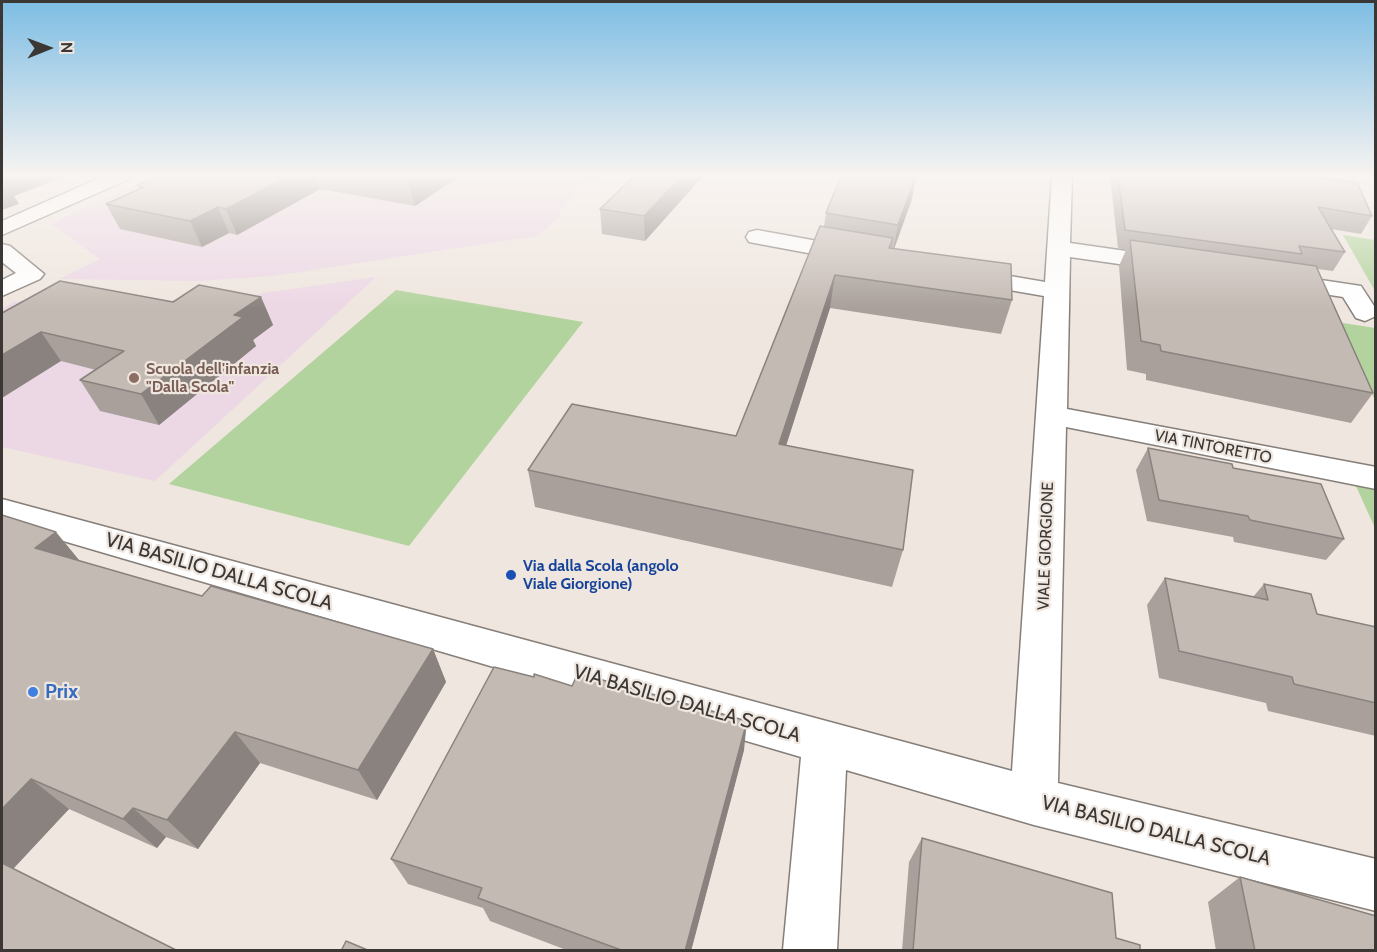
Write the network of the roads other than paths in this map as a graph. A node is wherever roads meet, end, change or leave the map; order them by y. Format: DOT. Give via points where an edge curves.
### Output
graph roads {
  1 [pos="21,220"];
  2 [pos="1061,220"];
  3 [pos="2,229"];
  4 [pos="757,237"];
  5 [pos="1061,249"];
  6 [pos="2,251"];
  7 [pos="883,261"];
  8 [pos="1189,267"];
  9 [pos="952,273"];
  10 [pos="1259,278"];
  11 [pos="2,289"];
  12 [pos="1058,291"];
  13 [pos="1365,313"];
  14 [pos="1051,416"];
  15 [pos="1376,478"];
  16 [pos="2,511"];
  17 [pos="825,743"];
  18 [pos="1034,801"];
  19 [pos="1376,885"];
  20 [pos="810,951"];
  1 -- 3 [label="street"];
  2 -- 5 [label="street, VIALE GIORGIONE"];
  4 -- 7 [label="street"];
  5 -- 8 [label="street"];
  5 -- 12 [label="street, VIALE GIORGIONE"];
  6 -- 11 [label="street" via="32,274"];
  9 -- 12 [label="street"];
  10 -- 13 [label="street" via="1352,291"];
  12 -- 14 [label="street, VIALE GIORGIONE"];
  14 -- 15 [label="street, VIA TINTORETTO"];
  14 -- 18 [label="street, VIALE GIORGIONE"];
  16 -- 17 [label="street, VIA BASILIO DALLA SCOLA"];
  17 -- 18 [label="street, VIA BASILIO DALLA SCOLA"];
  17 -- 20 [label="street"];
  18 -- 19 [label="street, VIA BASILIO DALLA SCOLA"];
}
